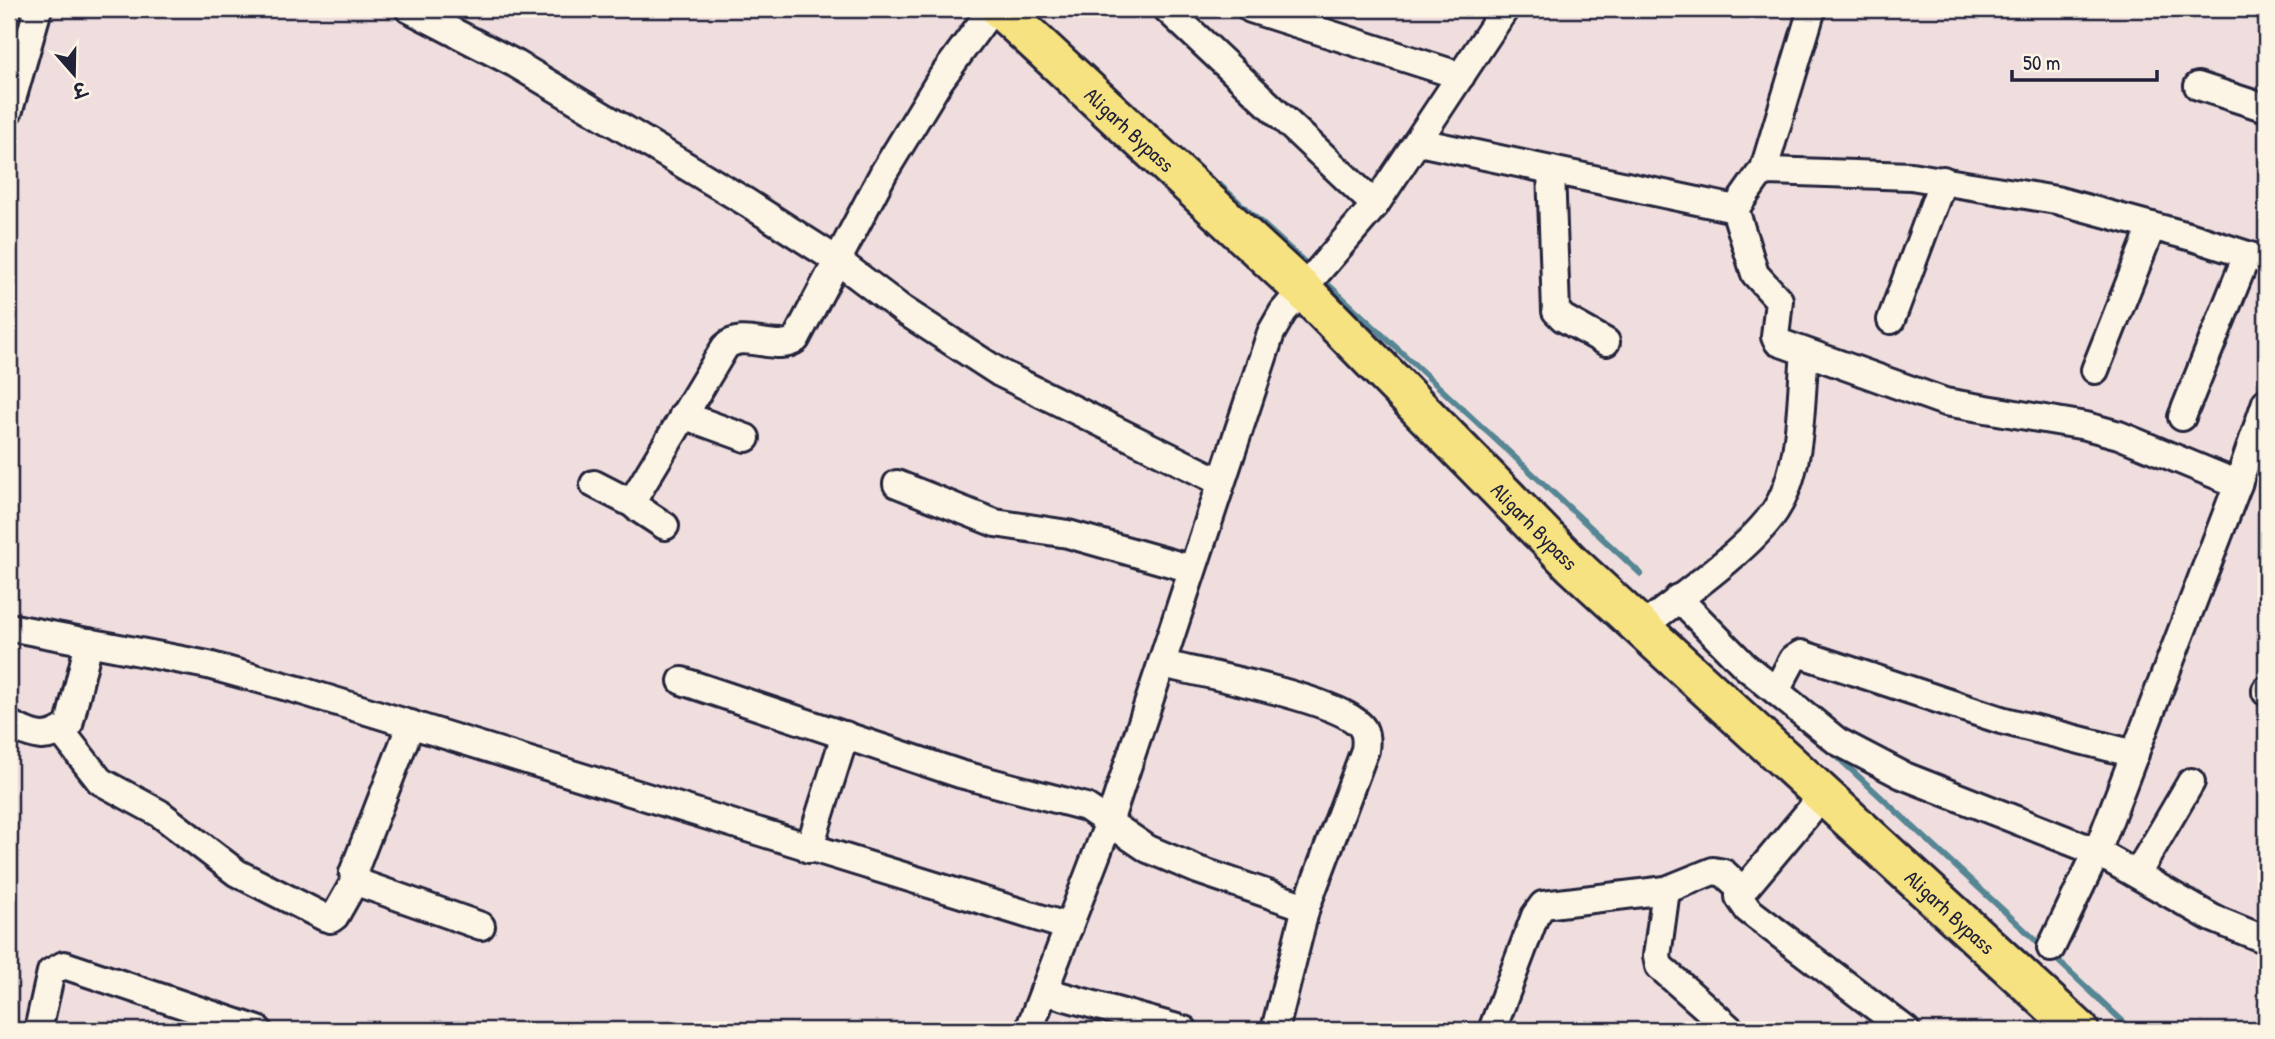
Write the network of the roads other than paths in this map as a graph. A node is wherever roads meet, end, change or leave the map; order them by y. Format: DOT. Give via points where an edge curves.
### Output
graph roads {
  1 [pos="38,9"];
  2 [pos="409,9"];
  3 [pos="992,9"];
  4 [pos="1000,9"];
  5 [pos="1167,9"];
  6 [pos="1251,9"];
  7 [pos="1506,9"];
  8 [pos="1812,9"];
  9 [pos="1461,76"];
  10 [pos="2198,86"];
  11 [pos="2266,108"];
  12 [pos="9,110"];
  13 [pos="1419,142"];
  14 [pos="1551,170"];
  15 [pos="1763,172"];
  16 [pos="1943,180"];
  17 [pos="1375,205"];
  18 [pos="1735,209"];
  19 [pos="2152,226"];
  20 [pos="2257,258"];
  21 [pos="838,261"];
  22 [pos="1314,279"];
  23 [pos="1891,320"];
  24 [pos="1606,342"];
  25 [pos="1805,353"];
  26 [pos="2095,370"];
  27 [pos="2266,402"];
  28 [pos="683,415"];
  29 [pos="2182,417"];
  30 [pos="746,438"];
  31 [pos="1221,482"];
  32 [pos="594,484"];
  33 [pos="897,484"];
  34 [pos="2238,484"];
  35 [pos="633,504"];
  36 [pos="665,526"];
  37 [pos="1192,569"];
  38 [pos="1678,598"];
  39 [pos="9,627"];
  40 [pos="1642,628"];
  41 [pos="89,642"];
  42 [pos="1162,664"];
  43 [pos="682,681"];
  44 [pos="1776,691"];
  45 [pos="9,724"];
  46 [pos="411,724"];
  47 [pos="61,731"];
  48 [pos="9,733"];
  49 [pos="845,735"];
  50 [pos="2135,754"];
  51 [pos="2191,782"];
  52 [pos="1824,794"];
  53 [pos="1109,822"];
  54 [pos="809,849"];
  55 [pos="2097,852"];
  56 [pos="2137,874"];
  57 [pos="356,879"];
  58 [pos="1739,887"];
  59 [pos="1666,890"];
  60 [pos="1306,907"];
  61 [pos="481,926"];
  62 [pos="1069,927"];
  63 [pos="2266,940"];
  64 [pos="2052,948"];
  65 [pos="1044,991"];
  66 [pos="38,1030"];
  67 [pos="258,1030"];
  68 [pos="1028,1030"];
  69 [pos="1184,1030"];
  70 [pos="1275,1030"];
  71 [pos="1492,1030"];
  72 [pos="1731,1030"];
  73 [pos="1906,1030"];
  74 [pos="2079,1030"];
  1 -- 12 [label="street"];
  2 -- 21 [label="street" via="516,64"];
  3 -- 21 [label="street" via="940,80 884,172"];
  4 -- 22 [label="highway, Aligarh Bypass"];
  5 -- 17 [label="street"];
  6 -- 9 [label="street"];
  7 -- 9 [label="street"];
  8 -- 15 [label="street"];
  9 -- 13 [label="street"];
  10 -- 11 [label="street"];
  13 -- 14 [label="street"];
  13 -- 17 [label="street"];
  14 -- 18 [label="street"];
  14 -- 24 [label="street" via="1556,311"];
  15 -- 16 [label="street"];
  15 -- 18 [label="street"];
  16 -- 19 [label="street" via="2056,200"];
  16 -- 23 [label="street"];
  17 -- 22 [label="street"];
  18 -- 25 [label="street" via="1755,274 1779,300 1775,340"];
  19 -- 20 [label="street"];
  19 -- 26 [label="street"];
  20 -- 29 [label="street"];
  21 -- 28 [label="street" via="796,339 786,344 729,343"];
  21 -- 31 [label="street" via="1000,373"];
  22 -- 31 [label="street" via="1283,312 1271,333"];
  22 -- 40 [label="highway, Aligarh Bypass" via="1573,565"];
  25 -- 34 [label="street" via="1945,402 2119,435"];
  25 -- 38 [label="street" via="1794,455 1775,510 1758,533"];
  27 -- 34 [label="street"];
  28 -- 30 [label="street"];
  28 -- 35 [label="street"];
  31 -- 37 [label="street"];
  32 -- 35 [label="street"];
  33 -- 37 [label="street" via="995,523 1057,531"];
  34 -- 50 [label="street"];
  35 -- 36 [label="street"];
  37 -- 42 [label="street"];
  38 -- 40 [label="street"];
  38 -- 44 [label="street"];
  39 -- 41 [label="street"];
  40 -- 52 [label="highway, Aligarh Bypass"];
  41 -- 46 [label="street" via="208,665"];
  41 -- 47 [label="street" via="73,715"];
  42 -- 53 [label="street"];
  42 -- 60 [label="street" via="1291,694 1325,705 1363,729 1365,750"];
  43 -- 49 [label="street"];
  44 -- 50 [label="street" via="1793,659 1801,654 2001,720"];
  44 -- 55 [label="street" via="1837,741 1902,775"];
  45 -- 47 [label="street" via="37,737"];
  45 -- 48 [label="street"];
  46 -- 54 [label="street"];
  46 -- 57 [label="street" via="354,869"];
  47 -- 57 [label="street" via="100,781 159,813 237,873 324,917 335,916"];
  49 -- 53 [label="street" via="960,774 1086,807"];
  49 -- 54 [label="street"];
  50 -- 55 [label="street"];
  51 -- 56 [label="street"];
  52 -- 58 [label="street" via="1747,886"];
  52 -- 74 [label="highway, Aligarh Bypass"];
  53 -- 60 [label="street" via="1148,849"];
  53 -- 62 [label="street"];
  54 -- 62 [label="street"];
  55 -- 56 [label="street"];
  55 -- 64 [label="street"];
  56 -- 63 [label="street" via="2211,918"];
  57 -- 61 [label="street"];
  58 -- 59 [label="street" via="1719,871"];
  58 -- 73 [label="street" via="1748,910"];
  59 -- 71 [label="street" via="1543,905"];
  59 -- 72 [label="street" via="1659,966"];
  60 -- 70 [label="street"];
  62 -- 65 [label="street"];
  65 -- 68 [label="street"];
  65 -- 69 [label="street"];
  66 -- 67 [label="street" via="51,972 64,965"];
}
